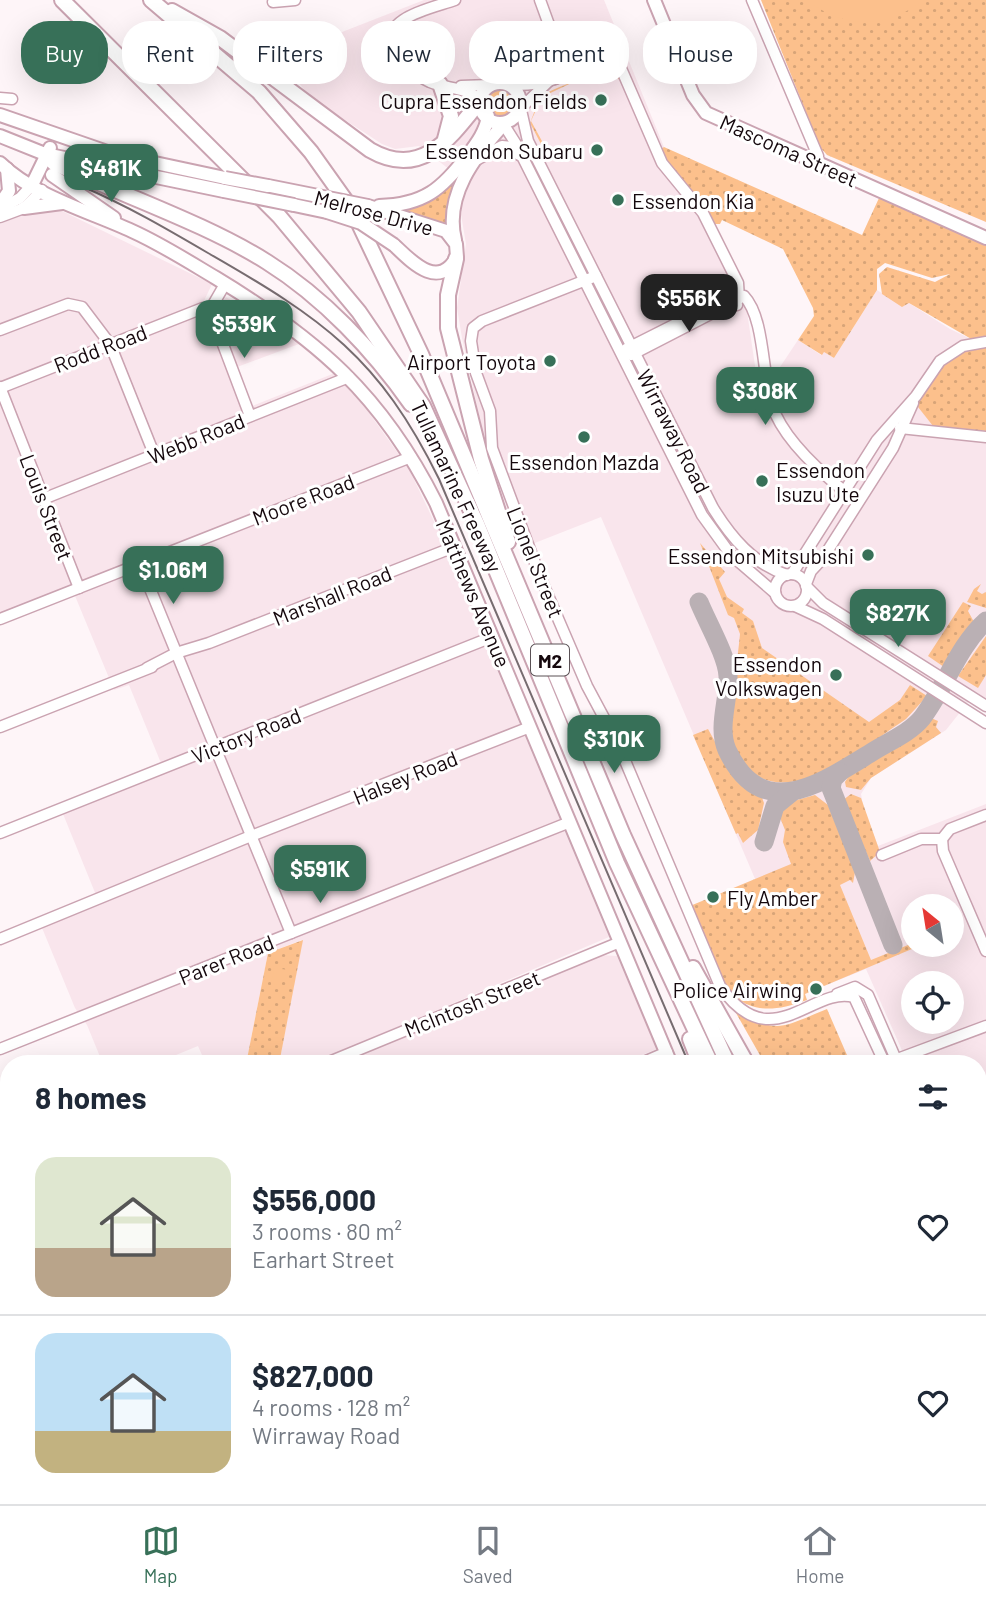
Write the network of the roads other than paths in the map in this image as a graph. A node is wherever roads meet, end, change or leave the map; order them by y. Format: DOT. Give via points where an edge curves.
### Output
graph roads {
  1 [pos="62,0"];
  2 [pos="295,0"];
  3 [pos="455,0"];
  4 [pos="540,0"];
  5 [pos="654,0"];
  6 [pos="752,0"];
  7 [pos="273,2"];
  8 [pos="156,3"];
  9 [pos="547,21"];
  10 [pos="497,84"];
  11 [pos="505,84"];
  12 [pos="548,84"];
  13 [pos="629,84"];
  14 [pos="446,85"];
  15 [pos="490,85"];
  16 [pos="0,98"];
  17 [pos="12,99"];
  18 [pos="480,100"];
  19 [pos="520,110"];
  20 [pos="4,116"];
  21 [pos="488,116"];
  22 [pos="503,125"];
  23 [pos="807,135"];
  24 [pos="0,136"];
  25 [pos="73,142"];
  26 [pos="444,144"];
  27 [pos="45,154"];
  28 [pos="803,156"];
  29 [pos="524,160"];
  30 [pos="476,162"];
  31 [pos="818,162"];
  32 [pos="3,166"];
  33 [pos="62,167"];
  34 [pos="225,184"];
  35 [pos="37,187"];
  36 [pos="66,203"];
  37 [pos="559,205"];
  38 [pos="0,206"];
  39 [pos="368,206"];
  40 [pos="24,208"];
  41 [pos="548,210"];
  42 [pos="0,217"];
  43 [pos="135,232"];
  44 [pos="986,238"];
  45 [pos="457,253"];
  46 [pos="596,276"];
  47 [pos="584,282"];
  48 [pos="225,284"];
  49 [pos="740,294"];
  50 [pos="732,305"];
  51 [pos="712,309"];
  52 [pos="210,310"];
  53 [pos="756,325"];
  54 [pos="0,330"];
  55 [pos="986,342"];
  56 [pos="110,344"];
  57 [pos="633,350"];
  58 [pos="621,356"];
  59 [pos="349,377"];
  60 [pos="0,388"];
  61 [pos="916,396"];
  62 [pos="250,416"];
  63 [pos="903,429"];
  64 [pos="884,432"];
  65 [pos="986,437"];
  66 [pos="154,454"];
  67 [pos="411,457"];
  68 [pos="860,466"];
  69 [pos="876,475"];
  70 [pos="702,487"];
  71 [pos="844,490"];
  72 [pos="690,493"];
  73 [pos="43,499"];
  74 [pos="857,505"];
  75 [pos="477,524"];
  76 [pos="454,547"];
  77 [pos="139,564"];
  78 [pos="789,574"];
  79 [pos="806,585"];
  80 [pos="79,588"];
  81 [pos="775,593"];
  82 [pos="795,606"];
  83 [pos="0,619"];
  84 [pos="492,637"];
  85 [pos="177,656"];
  86 [pos="908,657"];
  87 [pos="553,667"];
  88 [pos="901,668"];
  89 [pos="986,706"];
  90 [pos="986,723"];
  91 [pos="0,727"];
  92 [pos="530,727"];
  93 [pos="214,747"];
  94 [pos="986,815"];
  95 [pos="570,822"];
  96 [pos="0,833"];
  97 [pos="252,838"];
  98 [pos="942,839"];
  99 [pos="882,855"];
  100 [pos="632,856"];
  101 [pos="617,863"];
  102 [pos="291,933"];
  103 [pos="0,939"];
  104 [pos="621,942"];
  105 [pos="986,951"];
  106 [pos="832,999"];
  107 [pos="986,1026"];
  108 [pos="0,1049"];
  109 [pos="346,1055"];
  110 [pos="668,1055"];
  111 [pos="696,1055"];
  112 [pos="707,1055"];
  113 [pos="725,1055"];
  114 [pos="742,1055"];
  115 [pos="882,1055"];
  116 [pos="894,1055"];
  117 [pos="914,1055"];
  1 -- 75 [label="highway, Tullamarine Freeway / M2" via="279,216 334,281 422,406"];
  2 -- 7 [label="street"];
  3 -- 14 [label="street" via="400,22 389,36 409,69"];
  4 -- 9 [label="street"];
  5 -- 28 [label="main road, Mascoma Street" via="701,109"];
  6 -- 23 [label="street"];
  8 -- 26 [label="highway" via="220,38 379,155 412,159"];
  8 -- 87 [label="highway, Tullamarine Freeway / M2" via="259,92 311,152 353,211 421,354"];
  10 -- 15 [label="main road"];
  11 -- 19 [label="main road" via="516,93"];
  12 -- 19 [label="street"];
  13 -- 49 [label="street" via="662,163 703,213"];
  14 -- 15 [label="street"];
  14 -- 18 [label="street"];
  14 -- 26 [label="highway" via="451,116"];
  15 -- 18 [label="main road"];
  16 -- 17 [label="street"];
  18 -- 21 [label="main road"];
  18 -- 26 [label="highway"];
  19 -- 22 [label="main road"];
  19 -- 37 [label="street, Wirraway Road" via="528,141"];
  20 -- 25 [label="main road, Melrose Drive"];
  20 -- 27 [label="main road"];
  21 -- 22 [label="main road"];
  21 -- 39 [label="main road" via="481,136 444,186 411,201"];
  22 -- 29 [label="street, Wirraway Road"];
  22 -- 30 [label="main road"];
  23 -- 28 [label="street"];
  23 -- 31 [label="street"];
  24 -- 27 [label="main road"];
  25 -- 27 [label="main road" via="53,145"];
  25 -- 33 [label="main road"];
  25 -- 34 [label="main road, Melrose Drive"];
  27 -- 33 [label="highway"];
  27 -- 35 [label="main road"];
  28 -- 31 [label="main road, Mascoma Street"];
  29 -- 30 [label="street" via="506,146 496,147"];
  29 -- 41 [label="street, Wirraway Road"];
  30 -- 45 [label="main road" via="454,200"];
  31 -- 44 [label="main road, Mascoma Street"];
  32 -- 35 [label="main road, Matthews Avenue"];
  32 -- 38 [label="main road" via="9,191"];
  33 -- 34 [label="main road, Melrose Drive"];
  33 -- 35 [label="main road"];
  33 -- 43 [label="main road, Matthews Avenue"];
  33 -- 75 [label="highway" via="232,242 267,261 316,298 409,401"];
  34 -- 39 [label="main road, Melrose Drive, bridge" via="268,186"];
  34 -- 45 [label="main road, Melrose Drive, bridge" via="361,223 430,273 447,269"];
  35 -- 36 [label="main road, Matthews Avenue"];
  35 -- 38 [label="street"];
  35 -- 40 [label="street"];
  36 -- 40 [label="main road"];
  36 -- 43 [label="main road, Matthews Avenue"];
  37 -- 41 [label="street"];
  37 -- 46 [label="street, Wirraway Road"];
  39 -- 45 [label="main road, Melrose Drive" via="443,230"];
  40 -- 42 [label="street"];
  41 -- 47 [label="street, Wirraway Road"];
  43 -- 48 [label="main road, Matthews Avenue"];
  45 -- 87 [label="highway" via="447,295 450,340 481,459"];
  46 -- 47 [label="street, Lionel Street"];
  46 -- 57 [label="street, Wirraway Road"];
  47 -- 58 [label="street, Wirraway Road"];
  47 -- 106 [label="street, Lionel Street" via="478,323 472,331 477,380 490,417 494,452 541,579 587,686 618,744 720,985 739,1006 772,1019"];
  48 -- 52 [label="street"];
  48 -- 59 [label="main road, Matthews Avenue" via="288,323"];
  49 -- 50 [label="street"];
  49 -- 51 [label="street"];
  49 -- 53 [label="street" via="750,304"];
  50 -- 51 [label="street"];
  50 -- 53 [label="street" via="746,309"];
  51 -- 57 [label="street"];
  52 -- 56 [label="street, Rodd Road" via="203,308"];
  52 -- 62 [label="street"];
  53 -- 71 [label="street" via="778,419 826,476"];
  54 -- 56 [label="street" via="75,304"];
  55 -- 61 [label="street" via="963,346 946,356"];
  56 -- 60 [label="street, Rodd Road"];
  56 -- 66 [label="street"];
  57 -- 58 [label="street"];
  57 -- 70 [label="street, Wirraway Road"];
  58 -- 72 [label="street, Wirraway Road"];
  59 -- 62 [label="street, Webb Road"];
  59 -- 67 [label="main road, Matthews Avenue" via="384,416"];
  60 -- 73 [label="street, Louis Street"];
  61 -- 63 [label="street"];
  61 -- 64 [label="street"];
  62 -- 66 [label="street, Webb Road"];
  63 -- 64 [label="street"];
  63 -- 65 [label="street"];
  63 -- 69 [label="street"];
  64 -- 68 [label="street"];
  66 -- 73 [label="street, Webb Road"];
  67 -- 76 [label="main road, Matthews Avenue"];
  67 -- 77 [label="street, Moore Road"];
  68 -- 69 [label="street"];
  68 -- 71 [label="street"];
  69 -- 74 [label="street"];
  70 -- 72 [label="street"];
  70 -- 78 [label="street, Wirraway Road" via="735,539 757,560"];
  71 -- 74 [label="street" via="853,495"];
  71 -- 78 [label="street"];
  72 -- 81 [label="street, Wirraway Road" via="723,546"];
  73 -- 80 [label="street, Louis Street"];
  74 -- 79 [label="street" via="811,570"];
  75 -- 101 [label="highway, Tullamarine Freeway / M2"];
  76 -- 84 [label="main road, Matthews Avenue"];
  76 -- 85 [label="street, Marshall Road"];
  77 -- 80 [label="street, Moore Road"];
  77 -- 85 [label="street"];
  78 -- 79 [label="street"];
  78 -- 81 [label="street" via="778,581"];
  79 -- 82 [label="street" via="805,598"];
  79 -- 86 [label="street" via="823,603"];
  80 -- 83 [label="street, Moore Road"];
  81 -- 82 [label="street" via="784,604"];
  82 -- 88 [label="street"];
  84 -- 92 [label="main road, Matthews Avenue"];
  84 -- 93 [label="street, Victory Road"];
  85 -- 91 [label="street, Marshall Road"];
  85 -- 93 [label="street"];
  86 -- 88 [label="street"];
  86 -- 89 [label="street"];
  87 -- 100 [label="highway, Tullamarine Freeway / M2"];
  88 -- 90 [label="street"];
  92 -- 95 [label="main road, Matthews Avenue"];
  92 -- 97 [label="street, Halsey Road"];
  93 -- 96 [label="street, Victory Road"];
  93 -- 97 [label="street"];
  94 -- 98 [label="street" via="950,829"];
  95 -- 102 [label="street, Parer Road"];
  95 -- 104 [label="main road, Matthews Avenue"];
  97 -- 102 [label="street"];
  97 -- 103 [label="street, Halsey Road"];
  98 -- 99 [label="street" via="921,839"];
  98 -- 105 [label="street"];
  100 -- 113 [label="highway, Tullamarine Freeway / M2"];
  100 -- 114 [label="highway"];
  101 -- 111 [label="highway"];
  101 -- 112 [label="highway, Tullamarine Freeway / M2"];
  102 -- 108 [label="street, Parer Road"];
  104 -- 109 [label="street, McIntosh Street"];
  104 -- 110 [label="main road, Matthews Avenue"];
  106 -- 115 [label="street" via="848,995 857,999"];
  106 -- 116 [label="street, Lionel Street" via="853,987 867,993"];
  107 -- 117 [label="street"];
}
